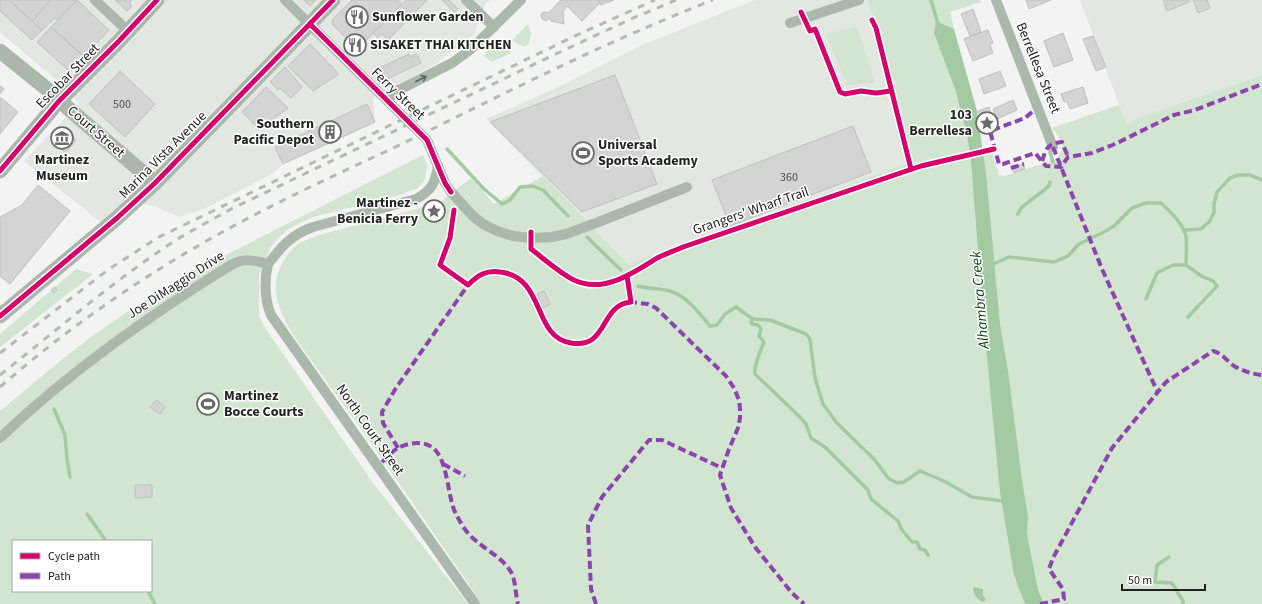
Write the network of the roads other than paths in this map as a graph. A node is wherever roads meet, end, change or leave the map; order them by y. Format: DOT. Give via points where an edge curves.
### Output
graph roads {
  1 [pos="95,0"];
  2 [pos="157,0"];
  3 [pos="285,0"];
  4 [pos="333,0"];
  5 [pos="466,0"];
  6 [pos="521,0"];
  7 [pos="859,0"];
  8 [pos="996,0"];
  9 [pos="790,23"];
  10 [pos="310,24"];
  11 [pos="494,27"];
  12 [pos="128,31"];
  13 [pos="0,51"];
  14 [pos="387,100"];
  15 [pos="59,101"];
  16 [pos="1053,147"];
  17 [pos="438,166"];
  18 [pos="0,171"];
  19 [pos="155,183"];
  20 [pos="687,187"];
  21 [pos="268,264"];
  22 [pos="0,316"];
  23 [pos="0,438"];
  24 [pos="475,604"];
  1 -- 12 [label="street"];
  2 -- 12 [label="main road, Escobar Street"];
  3 -- 10 [label="street, Ferry Street"];
  4 -- 10 [label="main road, Marina Vista Avenue"];
  5 -- 11 [label="street"];
  6 -- 11 [label="street"];
  7 -- 9 [label="street"];
  8 -- 16 [label="street, Berrellesa Street"];
  10 -- 14 [label="street, Ferry Street"];
  10 -- 19 [label="main road, Marina Vista Avenue"];
  14 -- 11 [label="street, one-way" via="399,90 452,63"];
  12 -- 15 [label="main road, Escobar Street"];
  13 -- 15 [label="main road, Court Street"];
  14 -- 17 [label="street, Ferry Street" via="427,140"];
  15 -- 18 [label="main road, Escobar Street"];
  15 -- 19 [label="main road, Court Street"];
  17 -- 20 [label="street, Ferry Street" via="451,192 483,224 513,236 531,238 566,234"];
  17 -- 21 [label="street" via="434,182 424,194 302,231 286,242"];
  19 -- 22 [label="main road, Marina Vista Avenue"];
  21 -- 23 [label="street, Joe DiMaggio Drive" via="243,260 216,274 87,363"];
  21 -- 24 [label="street, North Court Street" via="266,298 271,315"];
}
